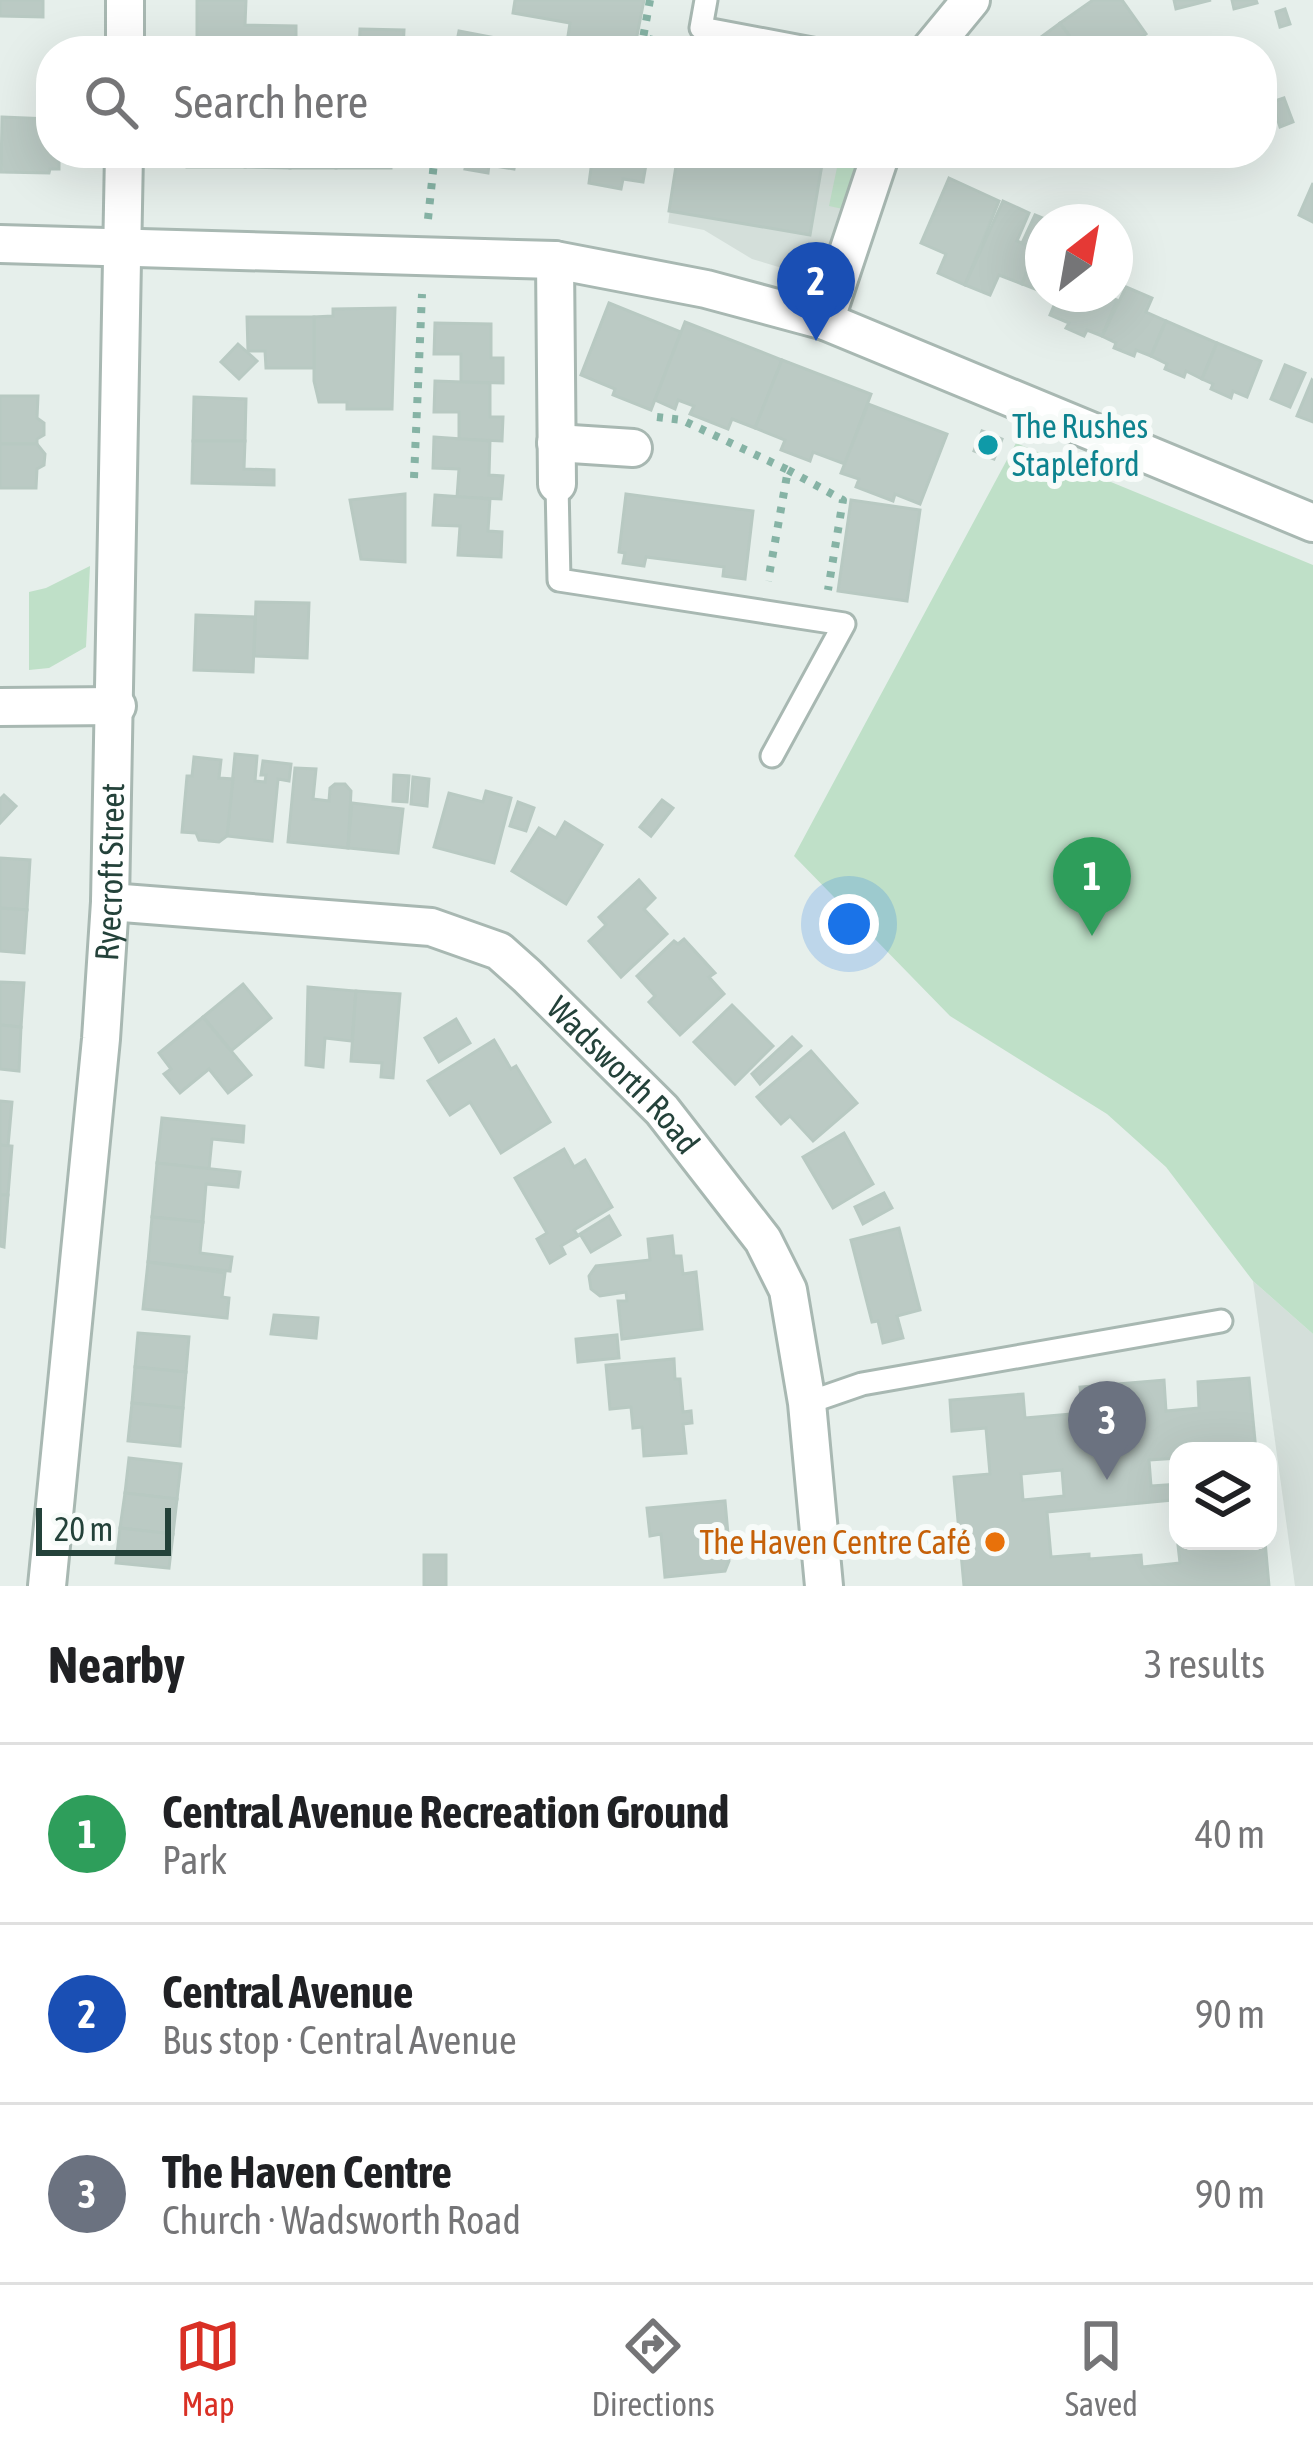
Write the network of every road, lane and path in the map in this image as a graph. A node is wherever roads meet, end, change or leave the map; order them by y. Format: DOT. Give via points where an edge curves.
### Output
graph roads {
  1 [pos="125,0"];
  2 [pos="650,0"];
  3 [pos="706,0"];
  4 [pos="971,0"];
  5 [pos="701,28"];
  6 [pos="125,36"];
  7 [pos="640,36"];
  8 [pos="693,36"];
  9 [pos="744,36"];
  10 [pos="941,36"];
  11 [pos="124,168"];
  12 [pos="433,168"];
  13 [pos="876,168"];
  14 [pos="0,244"];
  15 [pos="124,245"];
  16 [pos="424,254"];
  17 [pos="555,260"];
  18 [pos="825,321"];
  19 [pos="556,443"];
  20 [pos="633,448"];
  21 [pos="788,470"];
  22 [pos="414,478"];
  23 [pos="557,484"];
  24 [pos="1313,523"];
  25 [pos="763,612"];
  26 [pos="823,621"];
  27 [pos="117,706"];
  28 [pos="0,707"];
  29 [pos="772,755"];
  30 [pos="110,902"];
  31 [pos="1221,1321"];
  32 [pos="807,1402"];
  33 [pos="47,1586"];
  34 [pos="824,1586"];
  1 -- 6 [label="street"];
  2 -- 7 [label="path"];
  3 -- 5 [label="lane"];
  4 -- 10 [label="street"];
  5 -- 8 [label="path"];
  5 -- 9 [label="lane"];
  11 -- 15 [label="street, Ryecroft Street"];
  12 -- 16 [label="path"];
  13 -- 18 [label="street"];
  14 -- 15 [label="street"];
  15 -- 16 [label="street"];
  15 -- 27 [label="street, Ryecroft Street"];
  16 -- 17 [label="street"];
  16 -- 22 [label="path"];
  17 -- 18 [label="street"];
  17 -- 19 [label="street"];
  18 -- 24 [label="street"];
  19 -- 20 [label="street"];
  19 -- 23 [label="street"];
  20 -- 21 [label="path" via="640,449 640,415 682,420"];
  21 -- 25 [label="path"];
  21 -- 26 [label="path" via="843,500"];
  23 -- 25 [label="lane" via="559,580"];
  25 -- 26 [label="lane"];
  26 -- 29 [label="lane" via="844,624"];
  27 -- 28 [label="street"];
  27 -- 30 [label="street, Ryecroft Street"];
  30 -- 32 [label="street, Wadsworth Road" via="431,927 499,951 662,1110 763,1240 788,1290"];
  30 -- 33 [label="street, Ryecroft Street"];
  31 -- 32 [label="lane" via="862,1384"];
  32 -- 34 [label="street, Wadsworth Road"];
}
